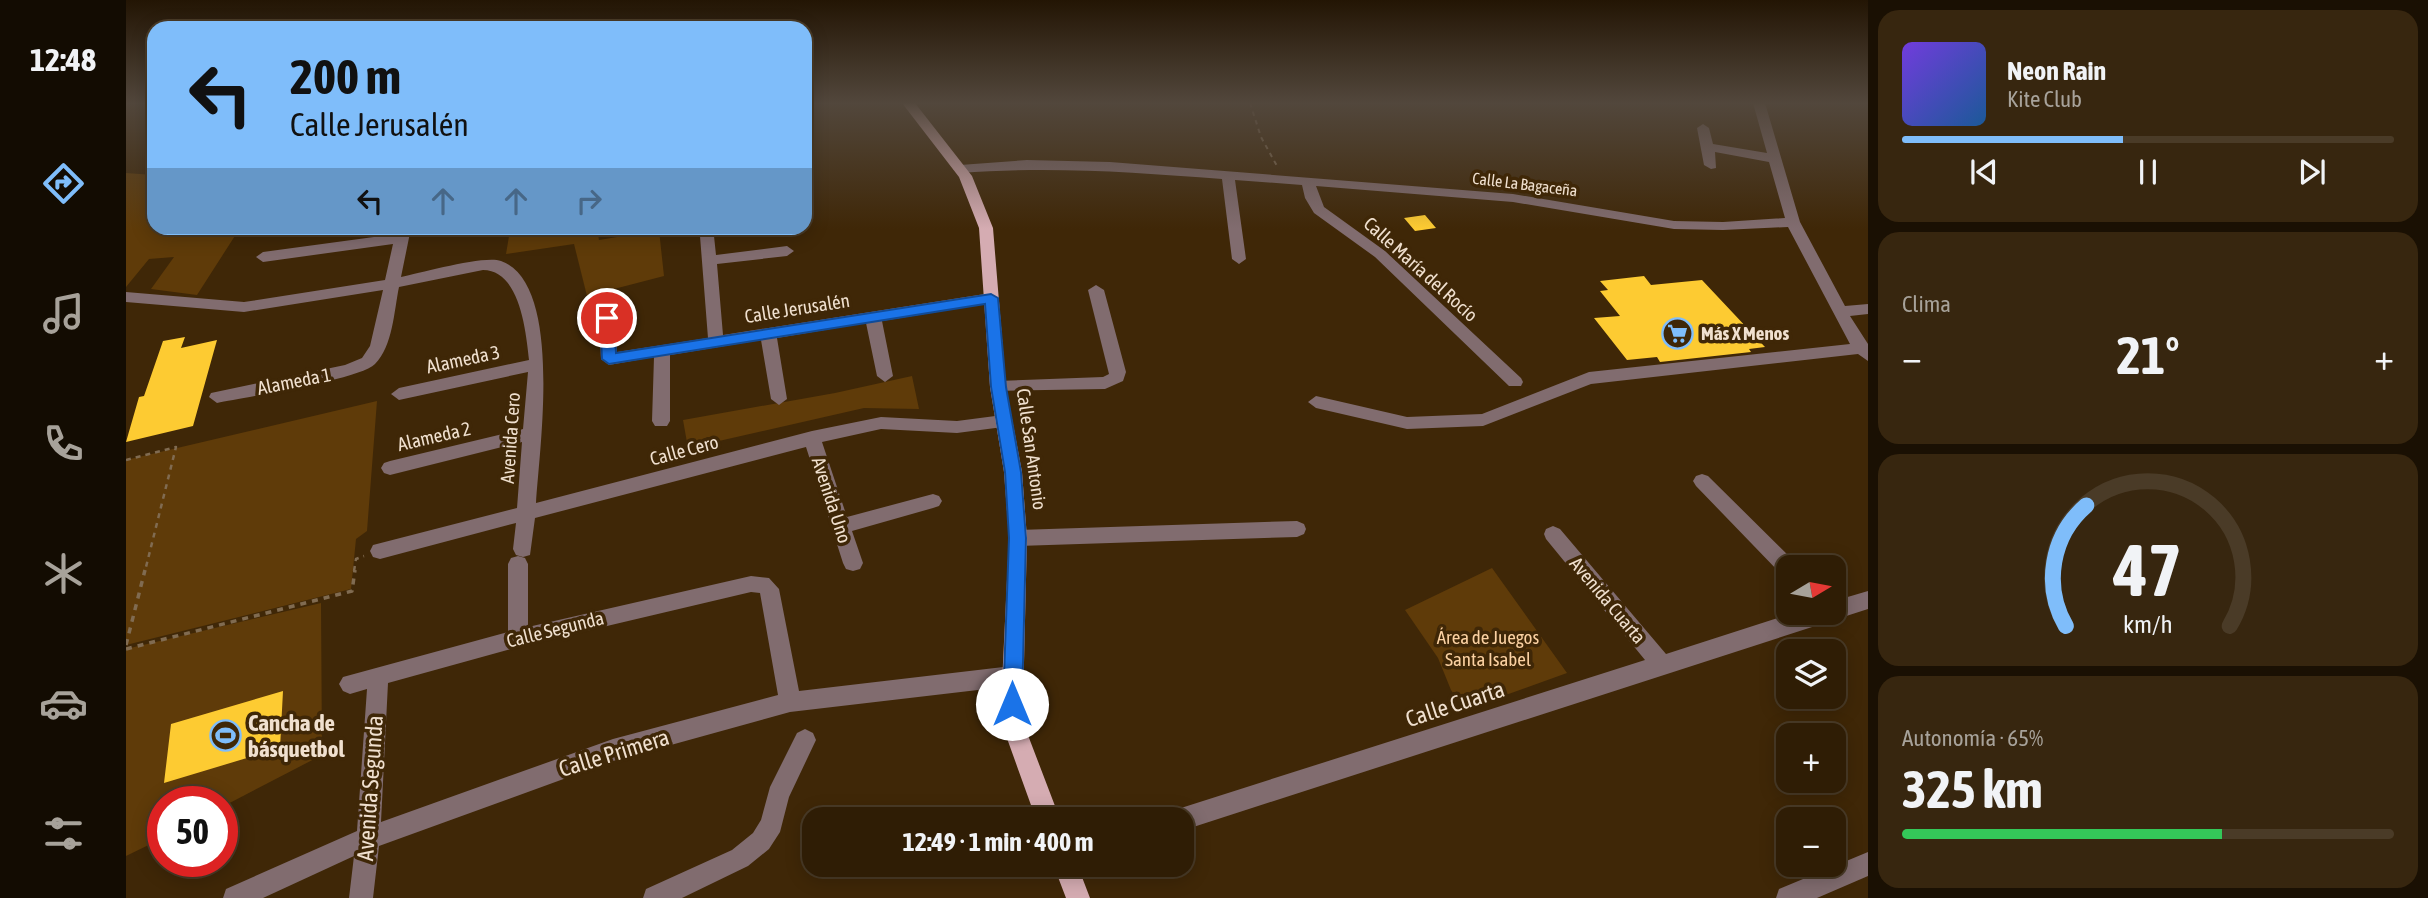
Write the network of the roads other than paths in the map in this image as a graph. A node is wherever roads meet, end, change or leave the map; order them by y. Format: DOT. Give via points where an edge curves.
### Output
graph roads {
  1 [pos="941,145"];
  2 [pos="1772,145"];
  3 [pos="1707,147"];
  4 [pos="1777,159"];
  5 [pos="1710,165"];
  6 [pos="960,169"];
  7 [pos="1228,176"];
  8 [pos="1308,183"];
  9 [pos="1794,222"];
  10 [pos="391,235"];
  11 [pos="403,235"];
  12 [pos="707,236"];
  13 [pos="787,251"];
  14 [pos="263,257"];
  15 [pos="1239,259"];
  16 [pos="710,260"];
  17 [pos="391,284"];
  18 [pos="1096,290"];
  19 [pos="126,297"];
  20 [pos="606,298"];
  21 [pos="991,298"];
  22 [pos="1868,309"];
  23 [pos="1841,312"];
  24 [pos="873,317"];
  25 [pos="768,334"];
  26 [pos="716,342"];
  27 [pos="662,351"];
  28 [pos="1865,351"];
  29 [pos="537,364"];
  30 [pos="885,376"];
  31 [pos="1515,382"];
  32 [pos="998,387"];
  33 [pos="399,394"];
  34 [pos="217,397"];
  35 [pos="779,399"];
  36 [pos="1316,402"];
  37 [pos="661,421"];
  38 [pos="1003,421"];
  39 [pos="530,434"];
  40 [pos="812,438"];
  41 [pos="390,468"];
  42 [pos="1702,481"];
  43 [pos="933,501"];
  44 [pos="526,514"];
  45 [pos="841,526"];
  46 [pos="1297,529"];
  47 [pos="1553,534"];
  48 [pos="1018,538"];
  49 [pos="380,551"];
  50 [pos="1776,556"];
  51 [pos="853,563"];
  52 [pos="1868,600"];
  53 [pos="1846,606"];
  54 [pos="1785,625"];
  55 [pos="517,638"];
  56 [pos="1662,665"];
  57 [pos="1012,676"];
  58 [pos="378,677"];
  59 [pos="350,684"];
  60 [pos="790,702"];
  61 [pos="805,740"];
  62 [pos="1044,807"];
  63 [pos="1194,816"];
  64 [pos="368,838"];
  65 [pos="1868,864"];
  66 [pos="1070,877"];
  67 [pos="235,898"];
  68 [pos="361,898"];
  69 [pos="655,898"];
  70 [pos="1078,898"];
  71 [pos="1788,898"];
  1 -- 6 [label="main road, Calle San Antonio"];
  2 -- 4 [label="street"];
  3 -- 4 [label="street"];
  3 -- 5 [label="street"];
  4 -- 9 [label="street"];
  6 -- 7 [label="street, Calle La Bagaceña" via="1063,164"];
  6 -- 21 [label="main road, Calle San Antonio" via="986,228"];
  7 -- 8 [label="street, Calle La Bagaceña"];
  7 -- 15 [label="street"];
  8 -- 9 [label="street, Calle La Bagaceña" via="1513,198 1674,225"];
  8 -- 31 [label="street, Calle María del Rocío" via="1319,210 1380,254"];
  9 -- 23 [label="street"];
  10 -- 14 [label="street"];
  11 -- 17 [label="street"];
  12 -- 16 [label="street"];
  13 -- 16 [label="street"];
  16 -- 26 [label="street"];
  17 -- 19 [label="street" via="244,307"];
  17 -- 29 [label="street, Avenida Cero" via="497,265 516,279 534,331"];
  17 -- 34 [label="street, Alameda 1" via="378,347 368,362"];
  18 -- 32 [label="street" via="1117,377 1105,383"];
  20 -- 27 [label="street, Calle Jerusalén" via="609,359"];
  21 -- 24 [label="street, Calle Jerusalén"];
  21 -- 32 [label="main road, Calle San Antonio"];
  22 -- 23 [label="street"];
  23 -- 28 [label="street"];
  24 -- 25 [label="street, Calle Jerusalén"];
  24 -- 30 [label="street"];
  25 -- 26 [label="street, Calle Jerusalén"];
  25 -- 35 [label="street"];
  26 -- 27 [label="street, Calle Jerusalén"];
  27 -- 37 [label="street"];
  28 -- 36 [label="street" via="1589,378 1483,420 1406,423"];
  29 -- 33 [label="street, Alameda 3"];
  29 -- 39 [label="street, Avenida Cero"];
  32 -- 38 [label="main road, Calle San Antonio"];
  38 -- 40 [label="street, Calle Cero" via="957,426 881,423"];
  38 -- 48 [label="main road, Calle San Antonio"];
  39 -- 41 [label="street, Alameda 2"];
  39 -- 44 [label="street, Avenida Cero"];
  40 -- 44 [label="street, Calle Cero"];
  40 -- 45 [label="street, Avenida Uno"];
  42 -- 50 [label="street"];
  43 -- 45 [label="street"];
  44 -- 49 [label="street, Calle Cero"];
  44 -- 55 [label="street, Avenida Cero"];
  45 -- 51 [label="street, Avenida Uno"];
  46 -- 48 [label="street"];
  47 -- 56 [label="street, Avenida Cuarta"];
  48 -- 57 [label="main road, Calle San Antonio"];
  52 -- 53 [label="street"];
  54 -- 56 [label="street, Calle Cuarta"];
  55 -- 58 [label="street, Calle Segunda"];
  55 -- 60 [label="street, Calle Segunda" via="762,584 769,589"];
  56 -- 63 [label="street, Calle Cuarta"];
  57 -- 60 [label="street, Calle Primera"];
  57 -- 62 [label="main road, Calle San Antonio" via="1015,730"];
  58 -- 59 [label="street, Calle Segunda"];
  58 -- 64 [label="street, Avenida Segunda"];
  60 -- 64 [label="street, Calle Primera" via="613,750"];
  61 -- 69 [label="street" via="761,841 740,858"];
  64 -- 67 [label="street, Calle Primera"];
  64 -- 68 [label="street, Avenida Segunda"];
  65 -- 71 [label="street"];
  66 -- 70 [label="main road"];
}
